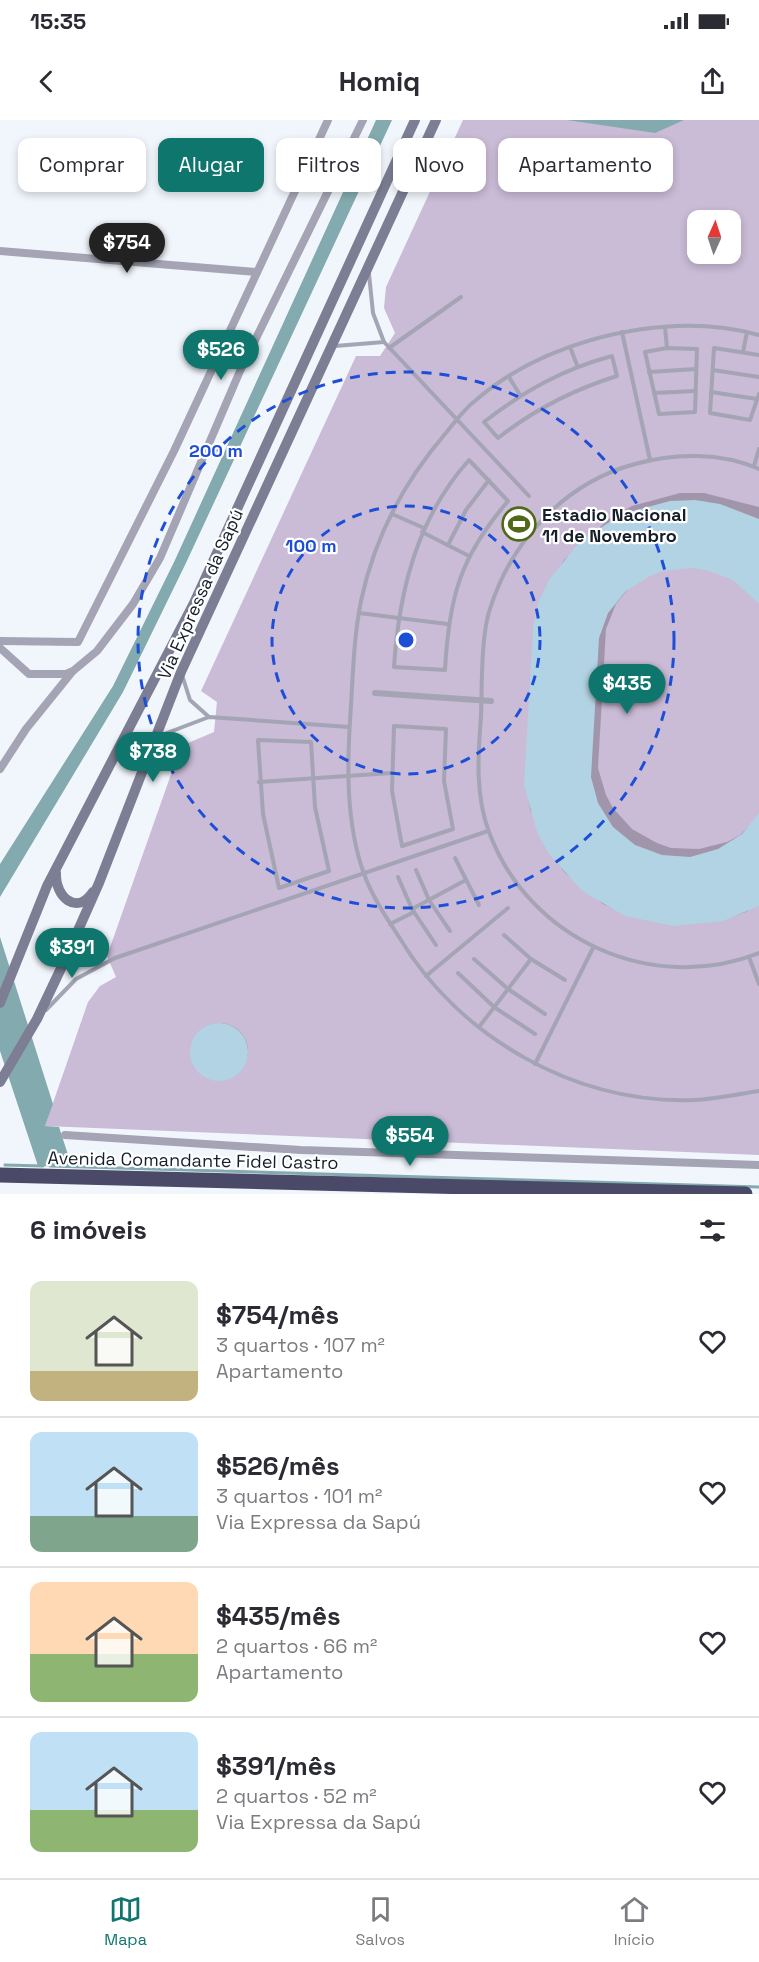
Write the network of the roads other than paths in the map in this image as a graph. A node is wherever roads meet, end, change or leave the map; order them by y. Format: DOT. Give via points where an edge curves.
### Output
graph roads {
  1 [pos="328,120"];
  2 [pos="363,120"];
  3 [pos="415,120"];
  4 [pos="436,120"];
  5 [pos="0,251"];
  6 [pos="368,266"];
  7 [pos="257,272"];
  8 [pos="461,297"];
  9 [pos="665,327"];
  10 [pos="622,332"];
  11 [pos="747,332"];
  12 [pos="759,335"];
  13 [pos="384,342"];
  14 [pos="331,347"];
  15 [pos="570,347"];
  16 [pos="389,348"];
  17 [pos="667,348"];
  18 [pos="743,352"];
  19 [pos="759,355"];
  20 [pos="577,365"];
  21 [pos="696,369"];
  22 [pos="713,370"];
  23 [pos="649,372"];
  24 [pos="509,377"];
  25 [pos="759,378"];
  26 [pos="695,391"];
  27 [pos="711,392"];
  28 [pos="654,393"];
  29 [pos="519,395"];
  30 [pos="758,396"];
  31 [pos="458,418"];
  32 [pos="759,449"];
  33 [pos="650,460"];
  34 [pos="754,466"];
  35 [pos="759,469"];
  36 [pos="489,480"];
  37 [pos="529,496"];
  38 [pos="392,514"];
  39 [pos="423,530"];
  40 [pos="448,545"];
  41 [pos="469,556"];
  42 [pos="359,613"];
  43 [pos="399,618"];
  44 [pos="447,624"];
  45 [pos="0,641"];
  46 [pos="0,648"];
  47 [pos="73,671"];
  48 [pos="182,672"];
  49 [pos="375,693"];
  50 [pos="481,701"];
  51 [pos="491,701"];
  52 [pos="209,717"];
  53 [pos="349,727"];
  54 [pos="155,738"];
  55 [pos="0,769"];
  56 [pos="391,773"];
  57 [pos="348,776"];
  58 [pos="312,778"];
  59 [pos="259,782"];
  60 [pos="489,831"];
  61 [pos="455,858"];
  62 [pos="56,867"];
  63 [pos="416,870"];
  64 [pos="364,874"];
  65 [pos="398,877"];
  66 [pos="464,881"];
  67 [pos="99,883"];
  68 [pos="429,900"];
  69 [pos="479,905"];
  70 [pos="508,908"];
  71 [pos="413,910"];
  72 [pos="390,924"];
  73 [pos="450,931"];
  74 [pos="504,936"];
  75 [pos="436,945"];
  76 [pos="593,948"];
  77 [pos="759,953"];
  78 [pos="749,957"];
  79 [pos="531,959"];
  80 [pos="474,960"];
  81 [pos="458,973"];
  82 [pos="426,976"];
  83 [pos="564,980"];
  84 [pos="759,984"];
  85 [pos="508,990"];
  86 [pos="0,1003"];
  87 [pos="494,1007"];
  88 [pos="545,1014"];
  89 [pos="37,1019"];
  90 [pos="478,1027"];
  91 [pos="535,1034"];
  92 [pos="535,1064"];
  93 [pos="0,1082"];
  94 [pos="759,1091"];
  95 [pos="65,1135"];
  96 [pos="759,1165"];
  97 [pos="0,1168"];
  98 [pos="7,1175"];
  99 [pos="538,1191"];
  100 [pos="585,1192"];
  101 [pos="745,1194"];
  1 -- 7 [label="street"];
  2 -- 47 [label="street" via="240,370 160,558 133,604 98,651"];
  3 -- 62 [label="main road, Via Expressa da Sapú" via="194,603"];
  4 -- 6 [label="main road, Via Expressa da Sapú"];
  5 -- 7 [label="street"];
  6 -- 13 [label="lane" via="374,314"];
  6 -- 14 [label="main road, Via Expressa da Sapú"];
  7 -- 45 [label="street" via="174,451 78,642"];
  8 -- 16 [label="lane"];
  9 -- 10 [label="lane"];
  9 -- 11 [label="lane" via="709,326"];
  9 -- 17 [label="lane"];
  10 -- 15 [label="lane"];
  10 -- 33 [label="lane"];
  11 -- 12 [label="lane"];
  11 -- 18 [label="lane"];
  13 -- 14 [label="lane"];
  13 -- 16 [label="lane"];
  14 -- 48 [label="main road, Via Expressa da Sapú"];
  15 -- 20 [label="lane"];
  15 -- 24 [label="lane"];
  16 -- 31 [label="lane"];
  17 -- 21 [label="lane" via="697,349"];
  17 -- 23 [label="lane" via="645,352"];
  18 -- 19 [label="lane"];
  18 -- 22 [label="lane" via="714,348"];
  20 -- 29 [label="lane"];
  20 -- 29 [label="lane" via="612,356 617,376 555,399 498,438 484,422"];
  21 -- 23 [label="lane"];
  21 -- 26 [label="lane"];
  22 -- 25 [label="lane"];
  22 -- 27 [label="lane"];
  23 -- 28 [label="lane"];
  24 -- 29 [label="lane"];
  24 -- 31 [label="lane" via="474,401"];
  26 -- 28 [label="lane"];
  26 -- 28 [label="lane" via="695,412 659,414"];
  27 -- 30 [label="lane"];
  27 -- 30 [label="lane" via="710,413 750,420"];
  31 -- 37 [label="lane"];
  31 -- 38 [label="lane" via="407,485"];
  32 -- 34 [label="lane"];
  33 -- 34 [label="lane" via="700,456"];
  33 -- 50 [label="lane" via="613,470 581,487 550,510 525,540 503,574 489,614"];
  34 -- 35 [label="lane"];
  36 -- 39 [label="lane" via="469,460 450,481"];
  36 -- 40 [label="lane" via="466,510"];
  36 -- 41 [label="lane" via="508,501"];
  38 -- 39 [label="lane"];
  38 -- 42 [label="lane" via="371,561"];
  39 -- 40 [label="lane"];
  39 -- 43 [label="lane"];
  40 -- 41 [label="lane"];
  41 -- 44 [label="lane" via="458,580"];
  42 -- 43 [label="lane"];
  42 -- 53 [label="lane"];
  43 -- 44 [label="lane"];
  43 -- 44 [label="lane" via="394,667 445,670"];
  46 -- 47 [label="street" via="29,674"];
  47 -- 55 [label="street" via="26,729"];
  48 -- 52 [label="lane" via="190,700"];
  48 -- 54 [label="main road, Via Expressa da Sapú"];
  49 -- 50 [label="street"];
  50 -- 51 [label="street"];
  50 -- 60 [label="lane" via="478,767 480,797"];
  52 -- 53 [label="lane"];
  52 -- 54 [label="lane"];
  53 -- 57 [label="lane"];
  54 -- 67 [label="main road, Via Expressa da Sapú"];
  56 -- 56 [label="lane" via="402,846 453,829 444,781 446,729 394,726"];
  56 -- 57 [label="lane"];
  57 -- 58 [label="lane"];
  57 -- 64 [label="lane"];
  58 -- 59 [label="lane"];
  58 -- 59 [label="lane" via="311,742 258,740"];
  58 -- 59 [label="lane" via="329,871 279,888 269,852"];
  60 -- 64 [label="lane"];
  60 -- 76 [label="lane" via="505,864 530,900 558,927"];
  61 -- 66 [label="lane"];
  62 -- 67 [label="main road" via="55,886 64,898 72,901 85,901"];
  62 -- 86 [label="main road, Via Expressa da Sapú"];
  63 -- 68 [label="lane"];
  64 -- 72 [label="lane"];
  64 -- 89 [label="lane" via="115,958 76,980"];
  65 -- 71 [label="lane"];
  66 -- 68 [label="lane"];
  66 -- 69 [label="lane"];
  67 -- 89 [label="main road, Via Expressa da Sapú"];
  68 -- 71 [label="lane"];
  68 -- 73 [label="lane"];
  70 -- 82 [label="lane"];
  71 -- 72 [label="lane"];
  71 -- 75 [label="lane"];
  72 -- 82 [label="lane"];
  74 -- 79 [label="lane"];
  76 -- 78 [label="lane" via="630,962 670,968 711,966"];
  76 -- 92 [label="lane"];
  77 -- 78 [label="lane"];
  78 -- 84 [label="lane"];
  79 -- 83 [label="lane"];
  79 -- 85 [label="lane"];
  80 -- 85 [label="lane"];
  81 -- 87 [label="lane"];
  82 -- 90 [label="lane"];
  85 -- 87 [label="lane"];
  85 -- 88 [label="lane"];
  87 -- 90 [label="lane"];
  87 -- 91 [label="lane"];
  89 -- 93 [label="main road, Via Expressa da Sapú"];
  90 -- 92 [label="lane"];
  92 -- 94 [label="lane" via="629,1095 695,1100"];
  95 -- 96 [label="street" via="301,1150"];
  97 -- 98 [label="main road"];
  98 -- 99 [label="highway, Avenida Comandante Fidel Castro"];
  99 -- 100 [label="highway, Avenida Comandante Fidel Castro"];
  100 -- 101 [label="highway, Avenida Comandante Fidel Castro"];
}
